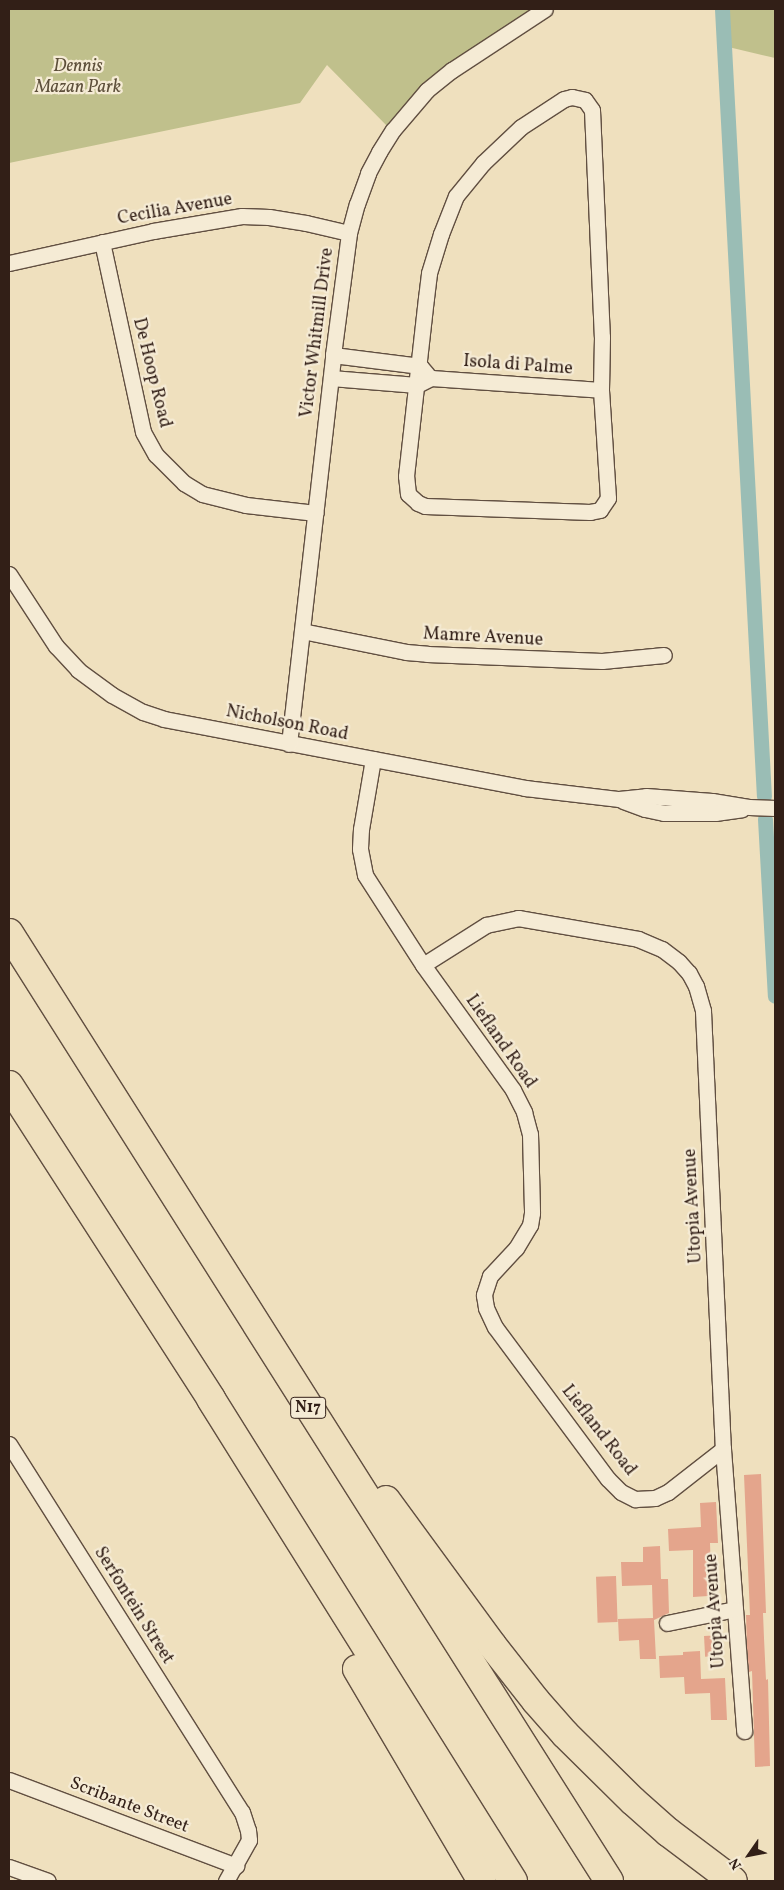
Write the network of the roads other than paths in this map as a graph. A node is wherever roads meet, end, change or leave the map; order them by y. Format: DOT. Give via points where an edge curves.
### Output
graph roads {
  1 [pos="545,9"];
  2 [pos="349,234"];
  3 [pos="102,242"];
  4 [pos="9,264"];
  5 [pos="333,355"];
  6 [pos="420,366"];
  7 [pos="331,378"];
  8 [pos="424,382"];
  9 [pos="602,390"];
  10 [pos="316,513"];
  11 [pos="9,574"];
  12 [pos="302,631"];
  13 [pos="664,655"];
  14 [pos="289,744"];
  15 [pos="373,759"];
  16 [pos="775,808"];
  17 [pos="9,933"];
  18 [pos="423,965"];
  19 [pos="9,1085"];
  20 [pos="41,1136"];
  21 [pos="252,1320"];
  22 [pos="9,1444"];
  23 [pos="723,1449"];
  24 [pos="735,1609"];
  25 [pos="667,1623"];
  26 [pos="744,1731"];
  27 [pos="9,1780"];
  28 [pos="236,1866"];
  29 [pos="9,1867"];
  30 [pos="48,1881"];
  31 [pos="226,1881"];
  32 [pos="482,1881"];
  33 [pos="513,1881"];
  34 [pos="609,1881"];
  35 [pos="734,1881"];
  1 -- 2 [label="street, Victor Whitmill Drive" via="452,70 416,102 393,130 368,173"];
  2 -- 3 [label="street, Cecilia Avenue" via="278,219 242,216"];
  2 -- 5 [label="street, Victor Whitmill Drive"];
  3 -- 4 [label="street, Cecilia Avenue"];
  3 -- 10 [label="street, De Hoop Road" via="141,425 156,455 184,483 202,494 246,505"];
  5 -- 6 [label="street"];
  5 -- 7 [label="street, Victor Whitmill Drive"];
  6 -- 8 [label="street"];
  6 -- 9 [label="street" via="429,273 456,196 520,126 564,99 580,97 589,104 592,116"];
  7 -- 8 [label="street, Isola di Palme"];
  7 -- 10 [label="street, Victor Whitmill Drive"];
  8 -- 9 [label="street, Isola di Palme"];
  8 -- 9 [label="street" via="406,476 408,494 425,506 598,511 604,507 608,492"];
  10 -- 12 [label="street, Victor Whitmill Drive"];
  11 -- 14 [label="street, Nicholson Road" via="56,646 78,670 112,695 164,719"];
  12 -- 13 [label="street, Mamre Avenue" via="426,654 602,662"];
  12 -- 14 [label="street, Victor Whitmill Drive"];
  14 -- 15 [label="street, Nicholson Road"];
  15 -- 16 [label="street, Nicholson Road" via="508,785 619,799 664,813"];
  15 -- 18 [label="street, Liefland Road" via="361,829 361,863 375,891"];
  17 -- 21 [label="highway, N17"];
  18 -- 23 [label="street, Liefland Road" via="513,1090 530,1134 530,1225 516,1248 490,1276 484,1295 495,1326 621,1492 635,1499 656,1498"];
  18 -- 23 [label="street, Utopia Avenue" via="486,925 518,918 638,939 662,949 689,973 703,1011"];
  19 -- 20 [label="highway"];
  20 -- 32 [label="highway" via="50,1163 114,1273 376,1699"];
  20 -- 33 [label="highway" via="211,1399"];
  21 -- 34 [label="highway, N17"];
  21 -- 35 [label="highway" via="536,1701 594,1765 633,1801 668,1832"];
  22 -- 28 [label="street, Serfontein Street" via="242,1812 249,1840"];
  23 -- 24 [label="street, Utopia Avenue"];
  24 -- 25 [label="street"];
  24 -- 26 [label="street, Utopia Avenue"];
  27 -- 28 [label="street, Scribante Street"];
  28 -- 31 [label="street, Serfontein Street"];
  29 -- 30 [label="street"];
}
